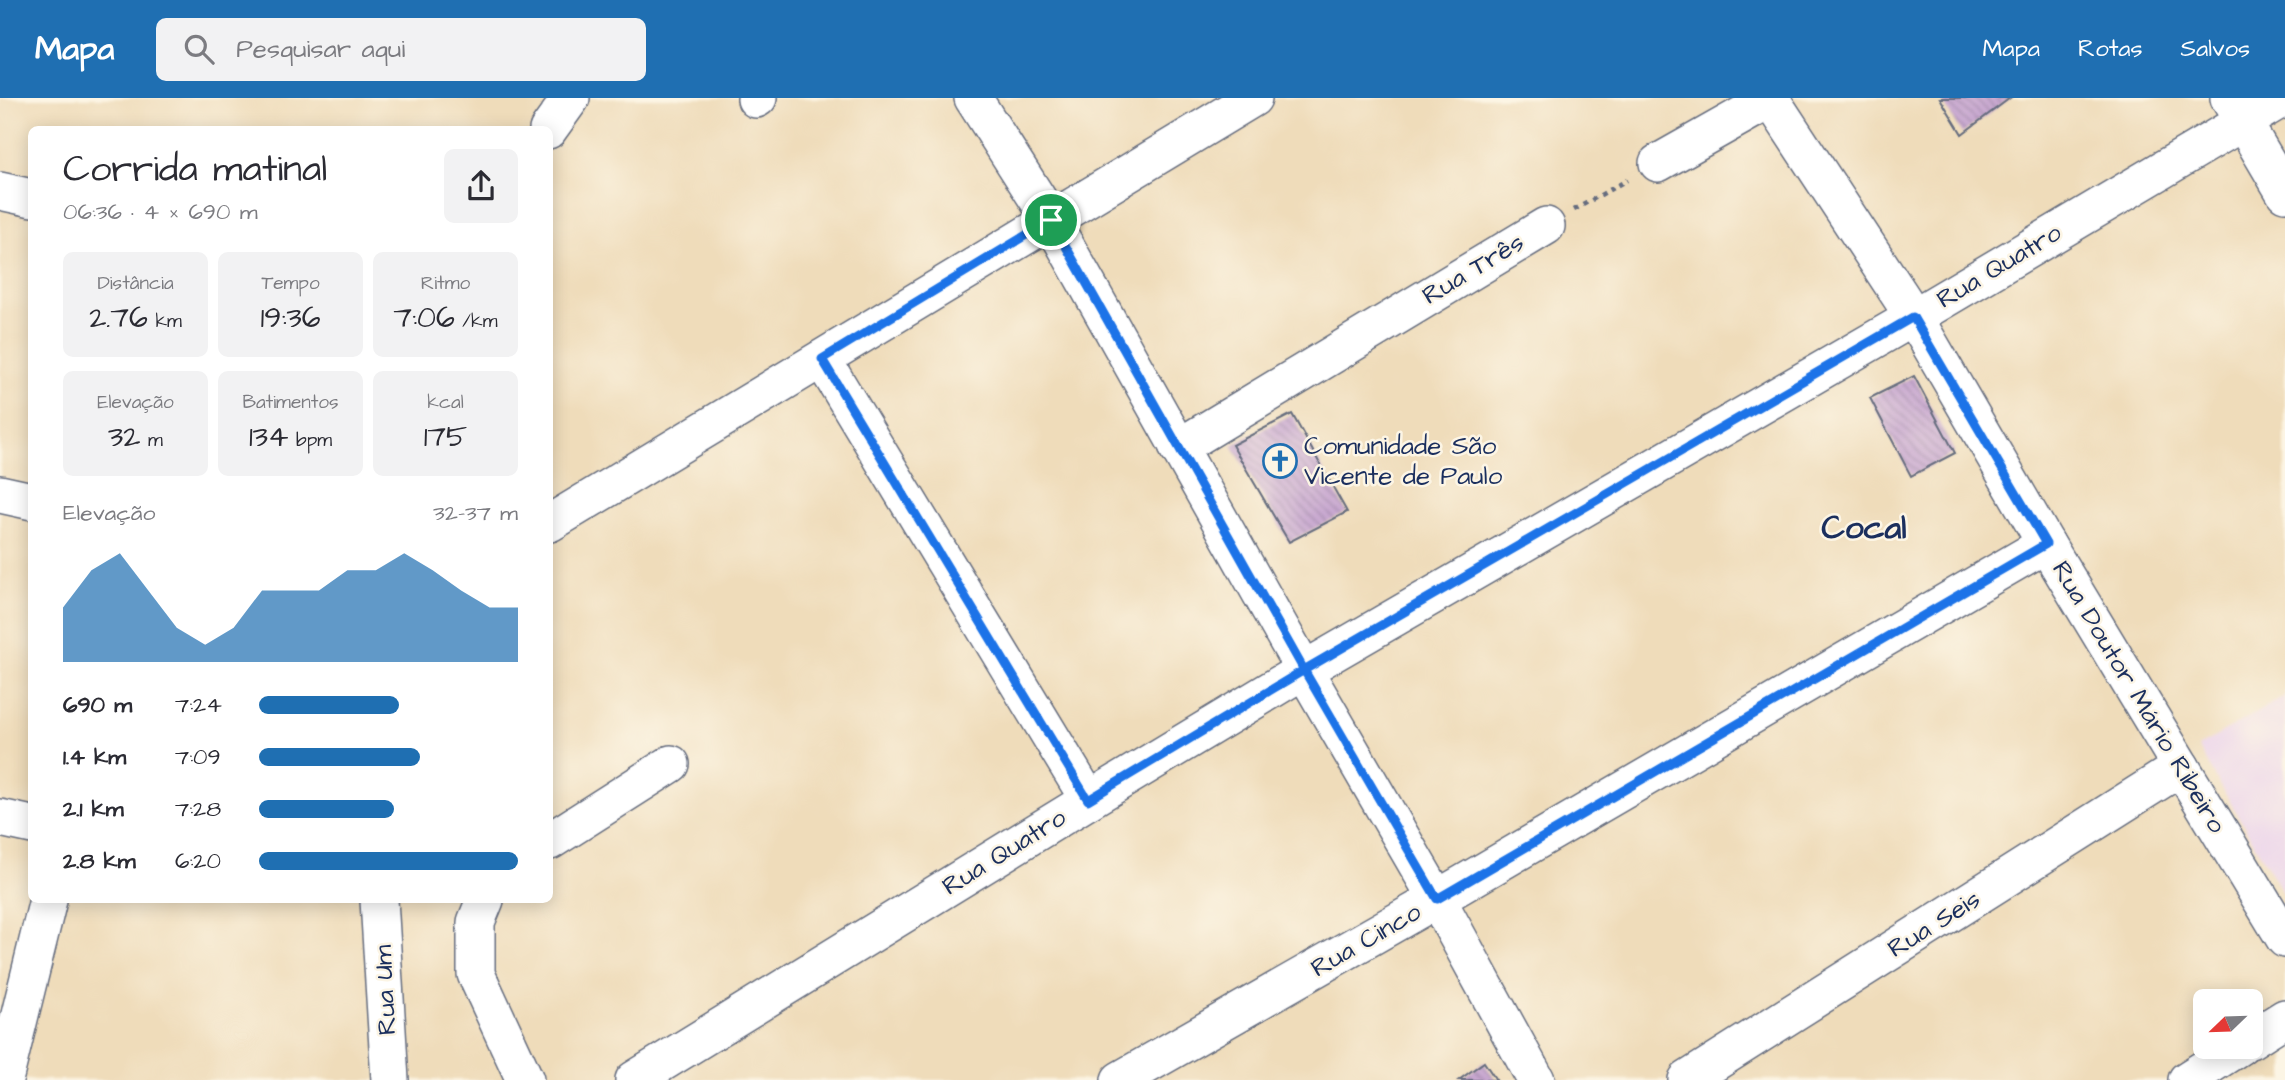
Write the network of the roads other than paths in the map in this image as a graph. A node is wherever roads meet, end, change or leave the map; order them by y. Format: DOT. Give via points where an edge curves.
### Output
graph roads {
  1 [pos="571,98"];
  2 [pos="973,98"];
  3 [pos="1252,98"];
  4 [pos="1771,98"];
  5 [pos="2283,98"];
  6 [pos="2235,110"];
  7 [pos="551,126"];
  8 [pos="1658,163"];
  9 [pos="0,191"];
  10 [pos="2285,193"];
  11 [pos="28,197"];
  12 [pos="1051,220"];
  13 [pos="1546,226"];
  14 [pos="1913,317"];
  15 [pos="822,359"];
  16 [pos="1178,448"];
  17 [pos="0,494"];
  18 [pos="28,500"];
  19 [pos="553,521"];
  20 [pos="2046,544"];
  21 [pos="1304,670"];
  22 [pos="671,764"];
  23 [pos="2181,767"];
  24 [pos="1088,800"];
  25 [pos="0,818"];
  26 [pos="28,824"];
  27 [pos="553,839"];
  28 [pos="1437,899"];
  29 [pos="47,903"];
  30 [pos="379,903"];
  31 [pos="484,903"];
  32 [pos="2285,939"];
  33 [pos="2285,1018"];
  34 [pos="2263,1032"];
  35 [pos="2220,1059"];
  36 [pos="4,1080"];
  37 [pos="390,1080"];
  38 [pos="525,1080"];
  39 [pos="634,1080"];
  40 [pos="1120,1080"];
  41 [pos="1536,1080"];
  42 [pos="1687,1080"];
  43 [pos="2187,1080"];
  1 -- 7 [label="street"];
  2 -- 12 [label="street"];
  3 -- 12 [label="street"];
  4 -- 8 [label="street"];
  4 -- 14 [label="street, Rua Doutor Mário Ribeiro"];
  5 -- 6 [label="street, Rua Quatro"];
  6 -- 10 [label="street"];
  6 -- 14 [label="street, Rua Quatro"];
  9 -- 11 [label="street"];
  12 -- 15 [label="street"];
  12 -- 16 [label="street"];
  13 -- 16 [label="street, Rua Três"];
  14 -- 20 [label="street, Rua Doutor Mário Ribeiro"];
  14 -- 21 [label="street, Rua Quatro"];
  15 -- 19 [label="street"];
  15 -- 24 [label="street"];
  16 -- 21 [label="street"];
  17 -- 18 [label="street"];
  20 -- 23 [label="street, Rua Doutor Mário Ribeiro"];
  20 -- 28 [label="street, Rua Cinco"];
  21 -- 24 [label="street, Rua Quatro"];
  21 -- 28 [label="street"];
  22 -- 27 [label="street"];
  23 -- 32 [label="street, Rua Doutor Mário Ribeiro"];
  23 -- 42 [label="street, Rua Seis"];
  24 -- 39 [label="street, Rua Quatro"];
  25 -- 26 [label="street"];
  28 -- 40 [label="street, Rua Cinco"];
  28 -- 41 [label="street"];
  29 -- 36 [label="street"];
  30 -- 37 [label="street, Rua Um"];
  31 -- 38 [label="street" via="476,922 477,974"];
  33 -- 34 [label="street"];
  35 -- 43 [label="street"];
}
